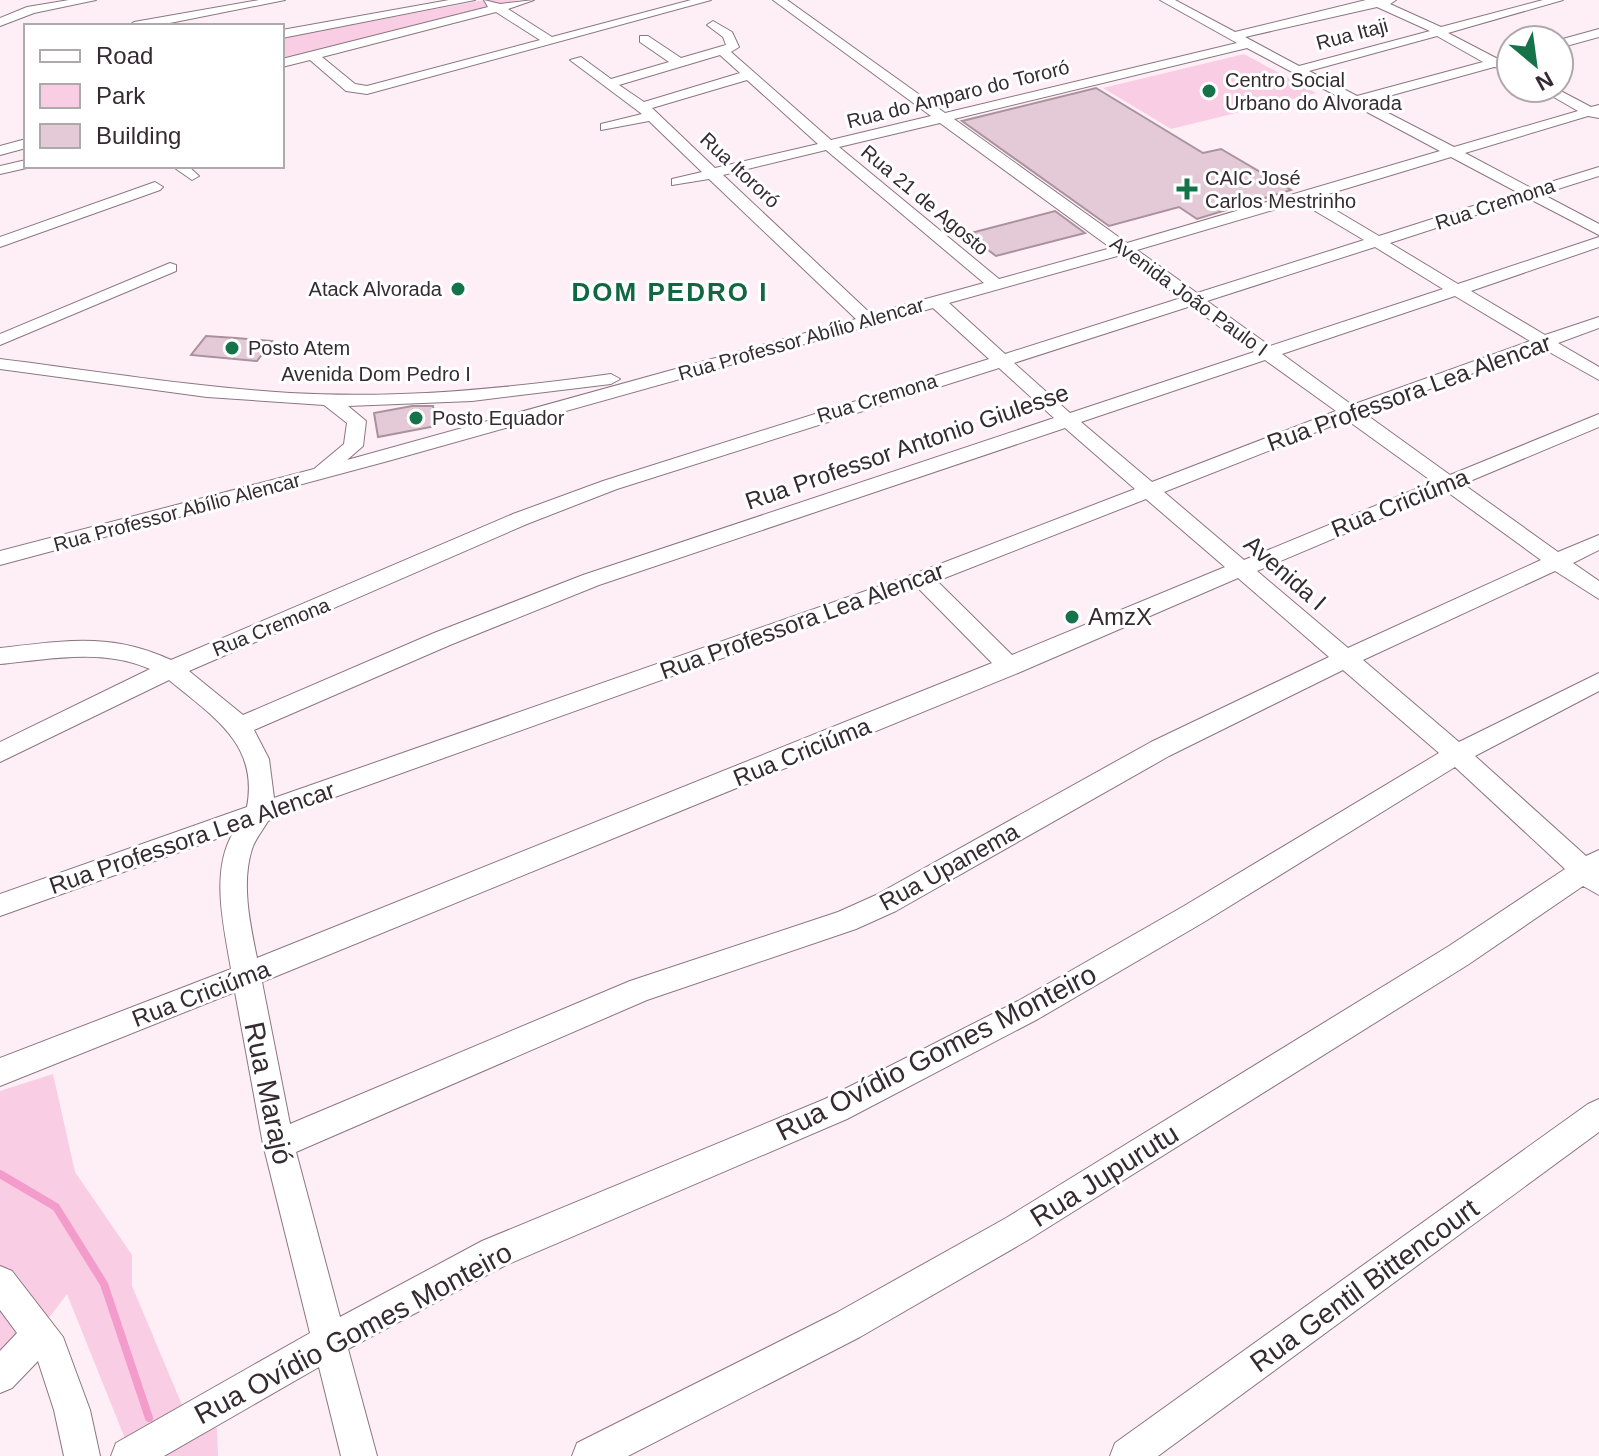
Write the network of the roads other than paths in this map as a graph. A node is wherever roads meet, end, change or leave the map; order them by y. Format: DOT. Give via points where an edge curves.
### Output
graph roads {
  1 [pos="57,0"];
  2 [pos="90,0"];
  3 [pos="279,0"];
  4 [pos="469,0"];
  5 [pos="528,0"];
  6 [pos="681,0"];
  7 [pos="705,0"];
  8 [pos="779,0"];
  9 [pos="1380,1"];
  10 [pos="1551,1"];
  11 [pos="1200,2"];
  12 [pos="492,4"];
  13 [pos="1172,4"];
  14 [pos="247,7"];
  15 [pos="24,9"];
  16 [pos="0,19"];
  17 [pos="146,24"];
  18 [pos="713,25"];
  19 [pos="1438,31"];
  20 [pos="1599,33"];
  21 [pos="284,34"];
  22 [pos="1233,36"];
  23 [pos="644,39"];
  24 [pos="547,40"];
  25 [pos="1575,40"];
  26 [pos="1248,44"];
  27 [pos="723,51"];
  28 [pos="312,55"];
  29 [pos="576,60"];
  30 [pos="284,62"];
  31 [pos="1495,62"];
  32 [pos="680,63"];
  33 [pos="1495,63"];
  34 [pos="1298,70"];
  35 [pos="748,75"];
  36 [pos="611,83"];
  37 [pos="1354,101"];
  38 [pos="1575,102"];
  39 [pos="647,112"];
  40 [pos="1596,112"];
  41 [pos="942,118"];
  42 [pos="606,127"];
  43 [pos="24,144"];
  44 [pos="829,146"];
  45 [pos="0,151"];
  46 [pos="1450,152"];
  47 [pos="24,164"];
  48 [pos="0,170"];
  49 [pos="1599,171"];
  50 [pos="715,173"];
  51 [pos="677,182"];
  52 [pos="155,187"];
  53 [pos="1529,193"];
  54 [pos="1301,196"];
  55 [pos="1599,230"];
  56 [pos="1377,241"];
  57 [pos="0,242"];
  58 [pos="1599,242"];
  59 [pos="1124,249"];
  60 [pos="170,268"];
  61 [pos="995,284"];
  62 [pos="1458,290"];
  63 [pos="1192,299"];
  64 [pos="936,301"];
  65 [pos="867,320"];
  66 [pos="1599,322"];
  67 [pos="0,340"];
  68 [pos="1545,342"];
  69 [pos="1265,353"];
  70 [pos="1002,359"];
  71 [pos="0,364"];
  72 [pos="704,366"];
  73 [pos="1599,375"];
  74 [pos="554,387"];
  75 [pos="329,400"];
  76 [pos="416,400"];
  77 [pos="556,408"];
  78 [pos="1350,412"];
  79 [pos="1599,420"];
  80 [pos="357,421"];
  81 [pos="1068,421"];
  82 [pos="353,446"];
  83 [pos="381,457"];
  84 [pos="312,476"];
  85 [pos="1449,483"];
  86 [pos="1151,491"];
  87 [pos="1599,542"];
  88 [pos="0,558"];
  89 [pos="1556,561"];
  90 [pos="1239,568"];
  91 [pos="922,579"];
  92 [pos="1599,592"];
  93 [pos="0,656"];
  94 [pos="1345,659"];
  95 [pos="1010,667"];
  96 [pos="171,669"];
  97 [pos="1599,681"];
  98 [pos="240,726"];
  99 [pos="0,753"];
  100 [pos="1457,754"];
  101 [pos="258,816"];
  102 [pos="1594,871"];
  103 [pos="0,905"];
  104 [pos="245,977"];
  105 [pos="0,1072"];
  106 [pos="1599,1114"];
  107 [pos="278,1144"];
  108 [pos="0,1283"];
  109 [pos="40,1333"];
  110 [pos="329,1341"];
  111 [pos="0,1376"];
  112 [pos="82,1456"];
  113 [pos="129,1456"];
  114 [pos="359,1456"];
  115 [pos="590,1456"];
  116 [pos="1128,1456"];
  1 -- 15 [label="street"];
  2 -- 15 [label="street"];
  3 -- 14 [label="street"];
  4 -- 21 [label="street"];
  5 -- 12 [label="street"];
  6 -- 24 [label="street"];
  7 -- 24 [label="street"];
  8 -- 41 [label="street, Avenida João Paulo I"];
  9 -- 19 [label="street"];
  9 -- 22 [label="street"];
  10 -- 19 [label="street, Rua Itaji"];
  11 -- 13 [label="street"];
  12 -- 24 [label="street"];
  12 -- 28 [label="street"];
  13 -- 22 [label="street"];
  14 -- 17 [label="street"];
  15 -- 16 [label="street"];
  18 -- 27 [label="street" via="734,43"];
  19 -- 31 [label="street"];
  19 -- 34 [label="street, Rua Itaji"];
  20 -- 25 [label="street"];
  22 -- 26 [label="street"];
  23 -- 32 [label="street"];
  24 -- 28 [label="street" via="372,89 351,88"];
  26 -- 34 [label="street"];
  26 -- 41 [label="street, Rua do Amparo do Tororó"];
  27 -- 32 [label="street"];
  27 -- 35 [label="street, Rua 21 de Agosto"];
  28 -- 30 [label="street"];
  29 -- 36 [label="street, Rua Itororó"];
  32 -- 36 [label="street"];
  33 -- 37 [label="street"];
  34 -- 37 [label="street"];
  35 -- 39 [label="street"];
  35 -- 44 [label="street, Rua 21 de Agosto"];
  36 -- 39 [label="street, Rua Itororó"];
  37 -- 46 [label="street"];
  38 -- 40 [label="street"];
  39 -- 42 [label="street"];
  39 -- 50 [label="street, Rua Itororó"];
  40 -- 46 [label="street, Rua Professor Abílio Alencar"];
  41 -- 44 [label="street, Rua do Amparo do Tororó"];
  41 -- 59 [label="street, Avenida João Paulo I"];
  43 -- 45 [label="street"];
  44 -- 50 [label="street, Rua do Amparo do Tororó"];
  44 -- 61 [label="street, Rua 21 de Agosto"];
  46 -- 53 [label="street"];
  46 -- 54 [label="street, Rua Professor Abílio Alencar"];
  47 -- 48 [label="street"];
  49 -- 53 [label="street, Rua Cremona"];
  50 -- 51 [label="street, Rua do Amparo do Tororó"];
  50 -- 65 [label="street, Rua Itororó"];
  52 -- 57 [label="street"];
  53 -- 55 [label="street"];
  53 -- 56 [label="street, Rua Cremona"];
  54 -- 56 [label="street"];
  54 -- 59 [label="street, Rua Professor Abílio Alencar"];
  56 -- 62 [label="street"];
  56 -- 63 [label="street, Rua Cremona"];
  58 -- 62 [label="street, Rua Professor Antonio Giulesse"];
  59 -- 61 [label="street, Rua Professor Abílio Alencar"];
  59 -- 63 [label="street, Avenida João Paulo I"];
  60 -- 67 [label="street"];
  61 -- 64 [label="street, Rua Professor Abílio Alencar"];
  62 -- 68 [label="street"];
  62 -- 69 [label="street, Rua Professor Antonio Giulesse"];
  63 -- 69 [label="street, Avenida João Paulo I"];
  63 -- 70 [label="street, Rua Cremona"];
  64 -- 65 [label="street, Rua Professor Abílio Alencar"];
  64 -- 70 [label="street, Avenida I"];
  65 -- 72 [label="street, Rua Professor Abílio Alencar"];
  66 -- 68 [label="street, Rua Professora Lea Alencar"];
  68 -- 73 [label="street"];
  68 -- 78 [label="street, Rua Professora Lea Alencar"];
  69 -- 78 [label="street, Avenida João Paulo I"];
  69 -- 81 [label="street, Rua Professor Antonio Giulesse"];
  70 -- 81 [label="street, Avenida I"];
  70 -- 96 [label="street, Rua Cremona" via="610,485"];
  71 -- 75 [label="street, Avenida Dom Pedro I"];
  72 -- 74 [label="street, Avenida Dom Pedro I"];
  72 -- 77 [label="street, Rua Professor Abílio Alencar"];
  74 -- 76 [label="street, Avenida Dom Pedro I"];
  74 -- 77 [label="street" via="562,396"];
  75 -- 76 [label="street, Avenida Dom Pedro I"];
  75 -- 80 [label="street"];
  76 -- 80 [label="street"];
  77 -- 83 [label="street, Rua Professor Abílio Alencar"];
  78 -- 85 [label="street, Avenida João Paulo I"];
  78 -- 86 [label="street, Rua Professora Lea Alencar"];
  79 -- 85 [label="street, Rua Criciúma"];
  80 -- 82 [label="street"];
  81 -- 86 [label="street, Avenida I"];
  81 -- 98 [label="street, Rua Professor Antonio Giulesse" via="591,580"];
  82 -- 83 [label="street"];
  82 -- 84 [label="street"];
  83 -- 84 [label="street, Rua Professor Abílio Alencar"];
  84 -- 88 [label="street, Rua Professor Abílio Alencar"];
  85 -- 89 [label="street, Avenida João Paulo I"];
  85 -- 90 [label="street, Rua Criciúma"];
  86 -- 90 [label="street, Avenida I"];
  86 -- 91 [label="street, Rua Professora Lea Alencar"];
  87 -- 89 [label="street, Rua Upanema"];
  89 -- 92 [label="street, Avenida João Paulo I"];
  89 -- 94 [label="street, Rua Upanema"];
  90 -- 94 [label="street, Avenida I"];
  90 -- 95 [label="street, Rua Criciúma"];
  91 -- 95 [label="street"];
  91 -- 101 [label="street, Rua Professora Lea Alencar"];
  93 -- 96 [label="street, Rua Marajó" via="88,647 140,655"];
  94 -- 100 [label="street, Avenida I"];
  94 -- 107 [label="street, Rua Upanema" via="1160,749 886,903 640,990"];
  95 -- 104 [label="street, Rua Criciúma"];
  96 -- 98 [label="street, Rua Marajó"];
  96 -- 99 [label="street, Rua Cremona"];
  97 -- 100 [label="street, Rua Ovídio Gomes Monteiro"];
  98 -- 101 [label="street, Rua Marajó" via="257,759 262,794"];
  100 -- 102 [label="street, Avenida I"];
  100 -- 110 [label="street, Rua Ovídio Gomes Monteiro" via="1028,1010 836,1109 494,1253"];
  101 -- 103 [label="street, Rua Professora Lea Alencar"];
  101 -- 104 [label="street, Rua Marajó" via="240,844 234,873"];
  102 -- 115 [label="street, Rua Jupurutu" via="1017,1229 848,1325"];
  104 -- 105 [label="street, Rua Criciúma"];
  104 -- 107 [label="street, Rua Marajó"];
  106 -- 116 [label="street, Rua Gentil Bittencourt"];
  107 -- 110 [label="street, Rua Marajó"];
  108 -- 109 [label="street"];
  109 -- 111 [label="street"];
  109 -- 112 [label="street" via="51,1349 72,1410"];
  110 -- 113 [label="street, Rua Ovídio Gomes Monteiro"];
  110 -- 114 [label="street, Rua Marajó"];
}
